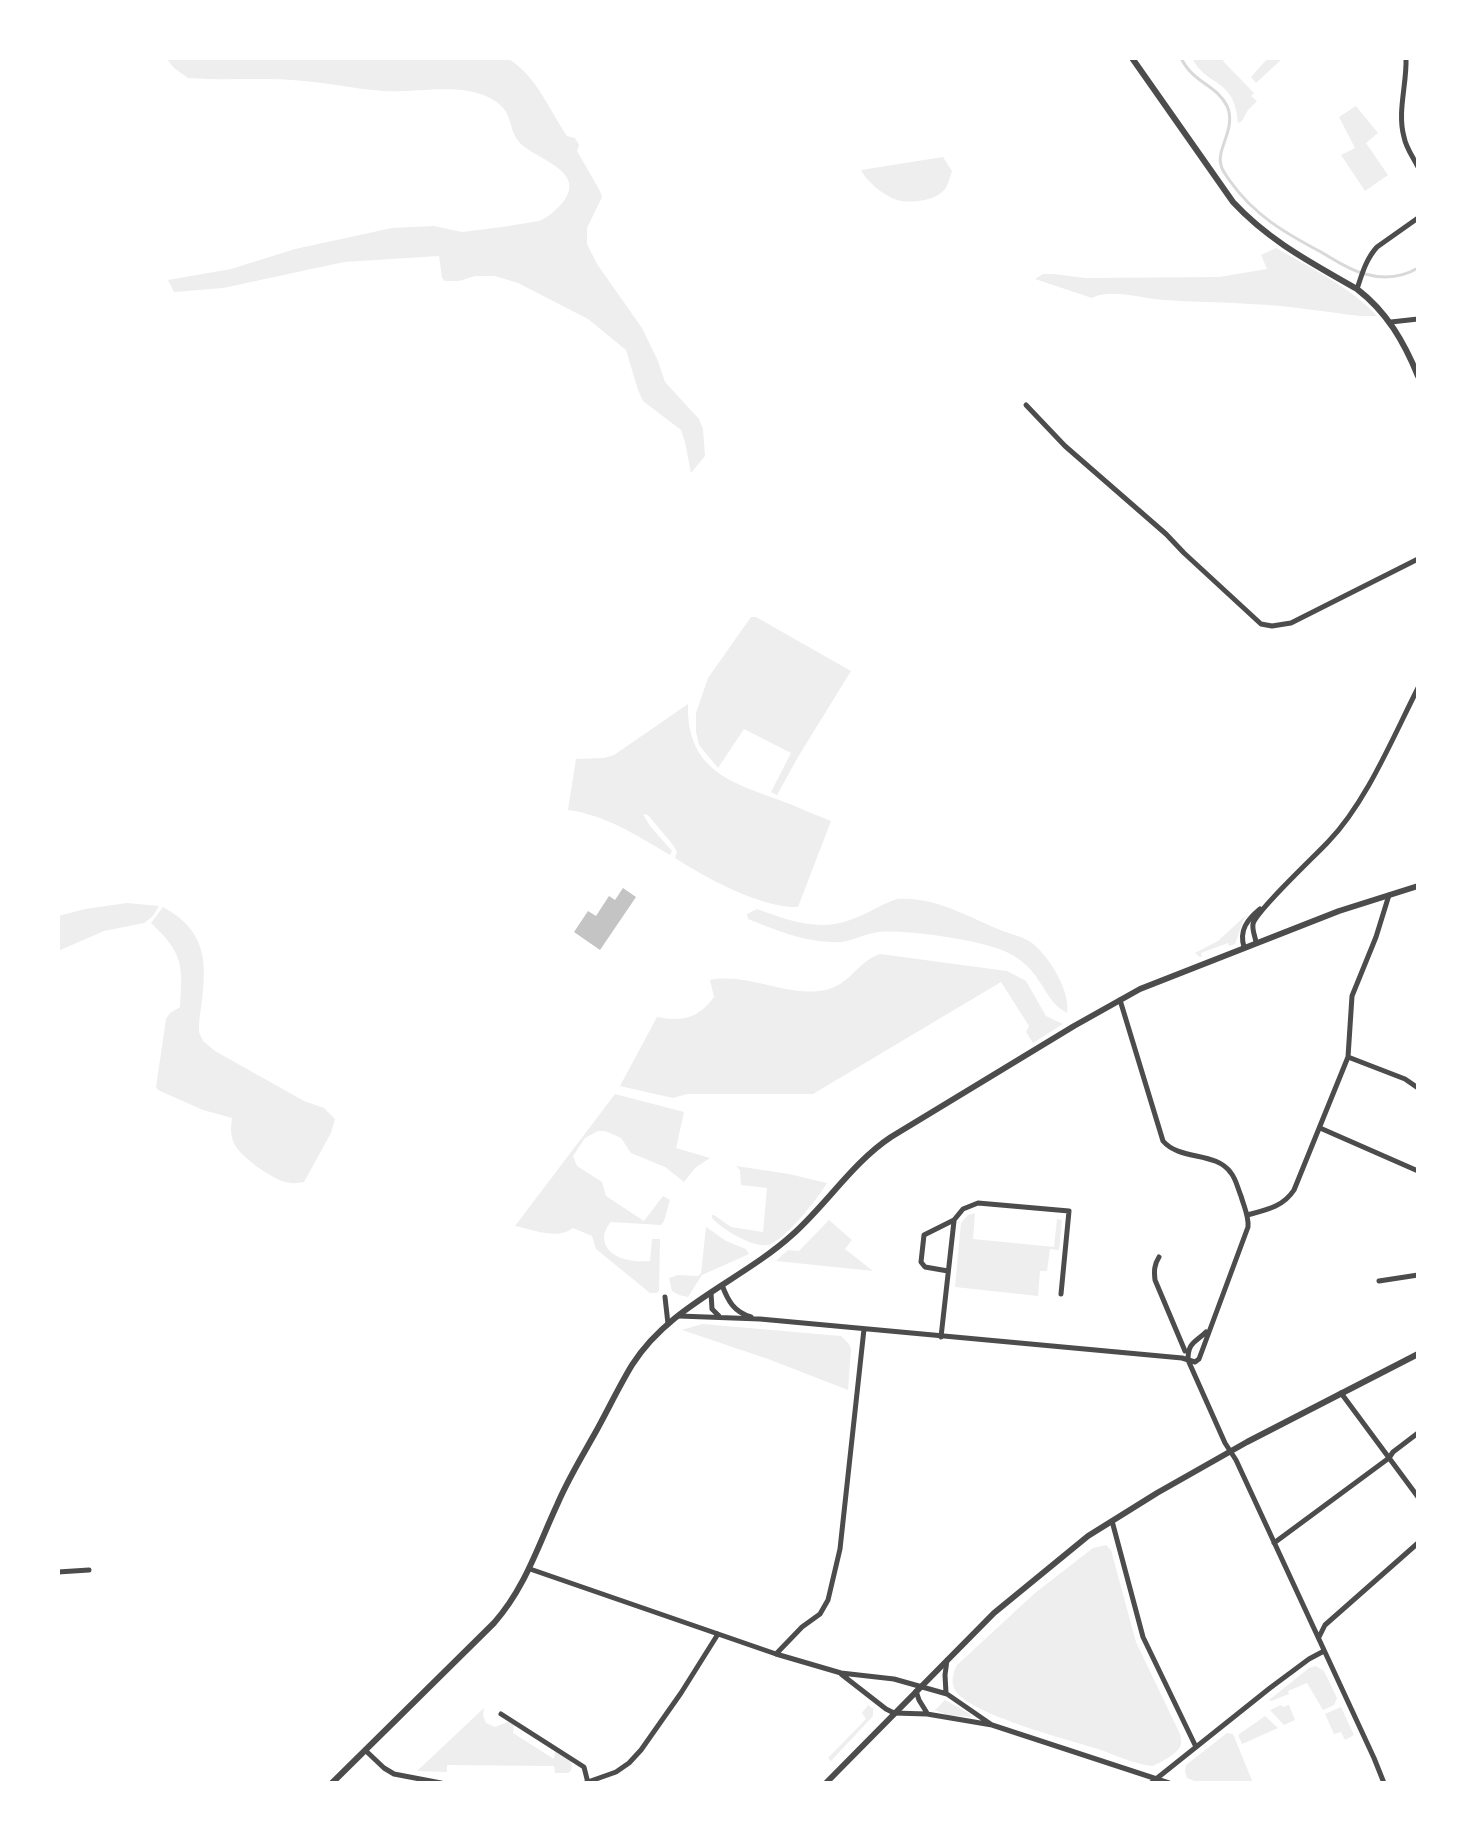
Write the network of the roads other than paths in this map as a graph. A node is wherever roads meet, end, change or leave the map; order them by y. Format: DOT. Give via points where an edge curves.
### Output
graph roads {
  1 [pos="1132,58"];
  2 [pos="1406,58"];
  3 [pos="1418,167"];
  4 [pos="1418,218"];
  5 [pos="1357,289"];
  6 [pos="1418,319"];
  7 [pos="1391,322"];
  8 [pos="1418,376"];
  9 [pos="1026,405"];
  10 [pos="1418,559"];
  11 [pos="1418,688"];
  12 [pos="1418,886"];
  13 [pos="1389,894"];
  14 [pos="1270,901"];
  15 [pos="1256,942"];
  16 [pos="1244,947"];
  17 [pos="1119,999"];
  18 [pos="1348,1057"];
  19 [pos="1418,1088"];
  20 [pos="1320,1128"];
  21 [pos="1418,1171"];
  22 [pos="1247,1215"];
  23 [pos="954,1220"];
  24 [pos="1159,1257"];
  25 [pos="948,1271"];
  26 [pos="1418,1275"];
  27 [pos="1379,1281"];
  28 [pos="722,1285"];
  29 [pos="711,1293"];
  30 [pos="1061,1294"];
  31 [pos="665,1297"];
  32 [pos="679,1316"];
  33 [pos="722,1318"];
  34 [pos="760,1319"];
  35 [pos="668,1324"];
  36 [pos="864,1329"];
  37 [pos="1209,1329"];
  38 [pos="941,1337"];
  39 [pos="1418,1356"];
  40 [pos="1191,1361"];
  41 [pos="1341,1393"];
  42 [pos="1418,1433"];
  43 [pos="1231,1451"];
  44 [pos="1389,1458"];
  45 [pos="1418,1497"];
  46 [pos="1112,1521"];
  47 [pos="1274,1543"];
  48 [pos="1418,1543"];
  49 [pos="530,1569"];
  50 [pos="89,1570"];
  51 [pos="58,1572"];
  52 [pos="718,1634"];
  53 [pos="1318,1637"];
  54 [pos="1324,1651"];
  55 [pos="776,1654"];
  56 [pos="947,1659"];
  57 [pos="841,1673"];
  58 [pos="918,1689"];
  59 [pos="947,1694"];
  60 [pos="894,1713"];
  61 [pos="501,1714"];
  62 [pos="927,1714"];
  63 [pos="992,1725"];
  64 [pos="1196,1747"];
  65 [pos="364,1750"];
  66 [pos="1153,1781"];
  67 [pos="332,1783"];
  68 [pos="441,1783"];
  69 [pos="587,1783"];
  70 [pos="826,1783"];
  71 [pos="1169,1783"];
  72 [pos="1384,1783"];
  1 -- 5 [label="street" via="1246,216 1277,242"];
  2 -- 3 [label="street" via="1402,131"];
  4 -- 5 [label="street" via="1377,247"];
  5 -- 7 [label="street"];
  6 -- 7 [label="street"];
  7 -- 8 [label="street"];
  9 -- 10 [label="street" via="1261,624 1291,623"];
  11 -- 14 [label="street" via="1346,820"];
  12 -- 13 [label="street"];
  13 -- 15 [label="street"];
  13 -- 18 [label="street" via="1352,996"];
  14 -- 15 [label="street" via="1255,920"];
  14 -- 16 [label="street" via="1245,924"];
  15 -- 16 [label="street"];
  16 -- 17 [label="street"];
  17 -- 22 [label="street" via="1163,1141 1229,1170"];
  17 -- 28 [label="street" via="877,1146 790,1237"];
  18 -- 19 [label="street"];
  18 -- 20 [label="street"];
  20 -- 21 [label="street"];
  20 -- 22 [label="street" via="1290,1196 1278,1206"];
  22 -- 37 [label="street" via="1248,1227"];
  23 -- 25 [label="street"];
  23 -- 25 [label="street" via="924,1235 921,1262"];
  23 -- 30 [label="street" via="978,1203 1069,1211"];
  24 -- 40 [label="street" via="1155,1280"];
  25 -- 38 [label="street"];
  26 -- 27 [label="street"];
  28 -- 29 [label="street"];
  28 -- 34 [label="street" via="737,1311"];
  29 -- 32 [label="street"];
  29 -- 33 [label="street" via="712,1309"];
  31 -- 35 [label="street"];
  32 -- 33 [label="street"];
  32 -- 35 [label="street"];
  33 -- 34 [label="street"];
  34 -- 36 [label="street"];
  35 -- 49 [label="street" via="632,1365 558,1502"];
  36 -- 38 [label="street"];
  36 -- 55 [label="street" via="840,1549 828,1600"];
  37 -- 40 [label="street" via="1199,1359"];
  37 -- 40 [label="street" via="1188,1349"];
  38 -- 40 [label="street"];
  39 -- 41 [label="street"];
  40 -- 43 [label="street"];
  41 -- 43 [label="street"];
  41 -- 44 [label="street"];
  42 -- 44 [label="street"];
  43 -- 46 [label="street"];
  43 -- 47 [label="street"];
  44 -- 45 [label="street"];
  44 -- 47 [label="street"];
  46 -- 56 [label="street" via="994,1613"];
  46 -- 64 [label="street" via="1143,1637"];
  47 -- 53 [label="street"];
  48 -- 53 [label="street"];
  49 -- 52 [label="street"];
  49 -- 65 [label="street" via="497,1619"];
  50 -- 51 [label="street"];
  52 -- 55 [label="street"];
  52 -- 69 [label="street" via="641,1750 616,1772"];
  53 -- 54 [label="street"];
  54 -- 64 [label="street"];
  54 -- 72 [label="street"];
  55 -- 57 [label="street"];
  56 -- 58 [label="street"];
  56 -- 59 [label="street"];
  57 -- 58 [label="street" via="894,1679"];
  57 -- 60 [label="street"];
  58 -- 59 [label="street"];
  58 -- 60 [label="street"];
  58 -- 62 [label="street"];
  59 -- 63 [label="street"];
  60 -- 62 [label="street"];
  60 -- 70 [label="street"];
  61 -- 69 [label="street" via="584,1767"];
  62 -- 63 [label="street"];
  63 -- 66 [label="street"];
  64 -- 66 [label="street"];
  65 -- 67 [label="street"];
  65 -- 68 [label="street" via="394,1774"];
  66 -- 71 [label="street"];
}
